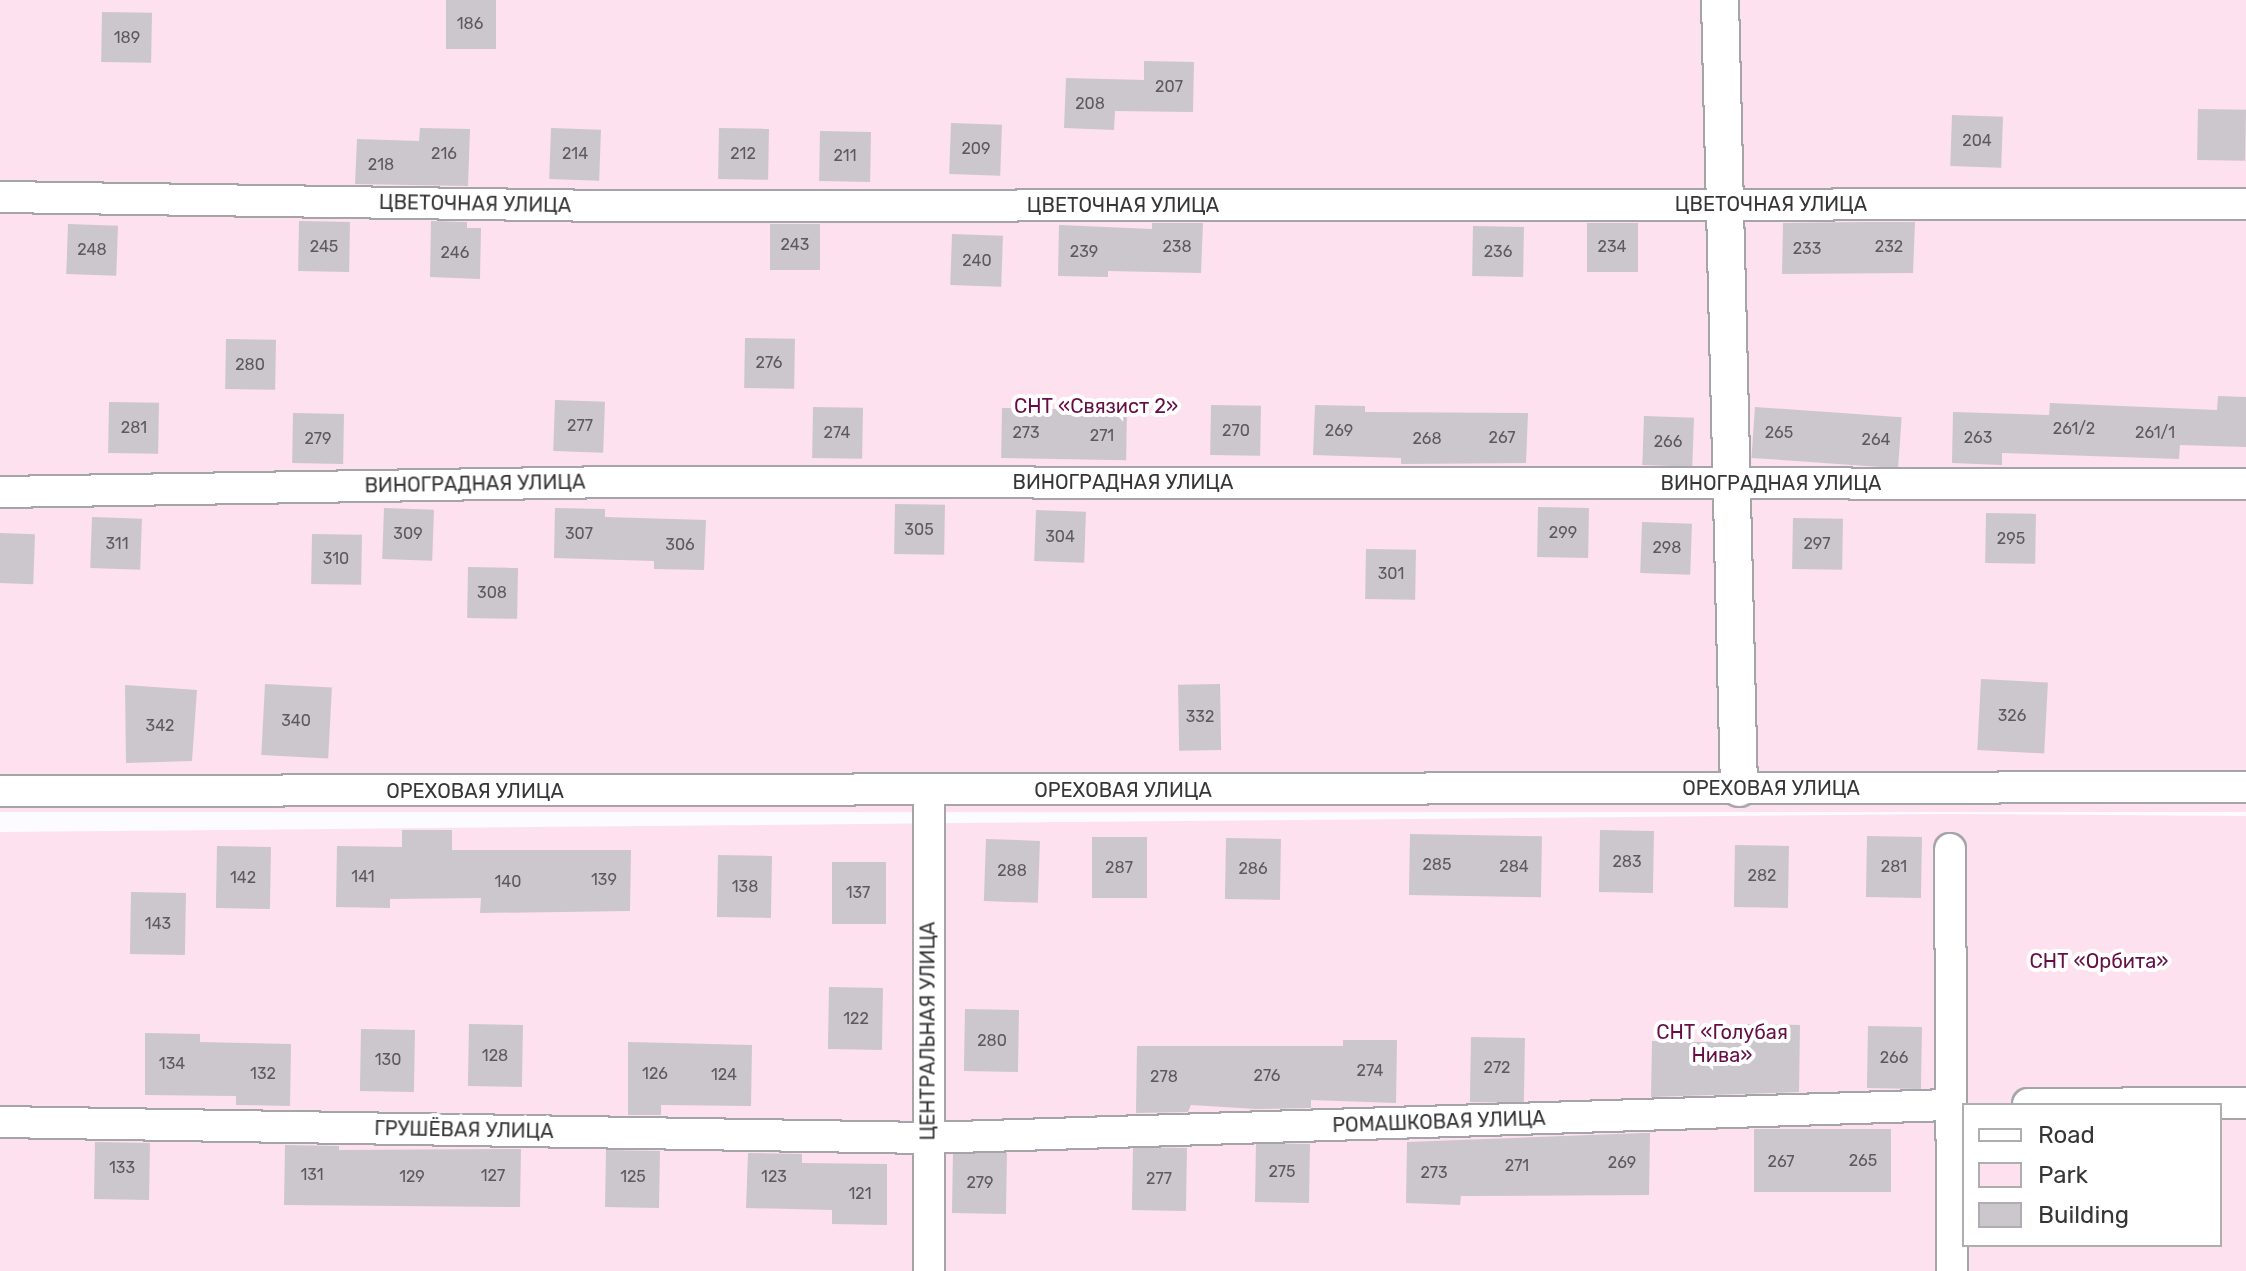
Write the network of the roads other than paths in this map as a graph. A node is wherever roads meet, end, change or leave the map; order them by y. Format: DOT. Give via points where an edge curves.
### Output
graph roads {
  1 [pos="1720,0"];
  2 [pos="0,197"];
  3 [pos="1725,204"];
  4 [pos="2246,204"];
  5 [pos="1731,483"];
  6 [pos="2246,484"];
  7 [pos="0,492"];
  8 [pos="2246,787"];
  9 [pos="1739,788"];
  10 [pos="0,791"];
  11 [pos="929,791"];
  12 [pos="1950,849"];
  13 [pos="2222,1103"];
  14 [pos="2246,1103"];
  15 [pos="1951,1105"];
  16 [pos="0,1122"];
  17 [pos="927,1138"];
  18 [pos="929,1271"];
  19 [pos="1952,1271"];
  1 -- 3 [label="street"];
  2 -- 3 [label="street, ЦВЕТОЧНАЯ УЛИЦА" via="610,206"];
  3 -- 4 [label="street, ЦВЕТОЧНАЯ УЛИЦА"];
  3 -- 5 [label="street"];
  5 -- 6 [label="street, ВИНОГРАДНАЯ УЛИЦА"];
  5 -- 7 [label="street, ВИНОГРАДНАЯ УЛИЦА" via="615,482"];
  5 -- 9 [label="street"];
  8 -- 9 [label="street, ОРЕХОВАЯ УЛИЦА"];
  9 -- 11 [label="street, ОРЕХОВАЯ УЛИЦА"];
  10 -- 11 [label="street, ОРЕХОВАЯ УЛИЦА"];
  11 -- 17 [label="street, ЦЕНТРАЛЬНАЯ УЛИЦА"];
  12 -- 15 [label="street"];
  13 -- 14 [label="street"];
  15 -- 17 [label="street, РОМАШКОВАЯ УЛИЦА"];
  15 -- 19 [label="street"];
  16 -- 17 [label="street, ГРУШЁВАЯ УЛИЦА"];
  17 -- 18 [label="street, ЦЕНТРАЛЬНАЯ УЛИЦА"];
}
